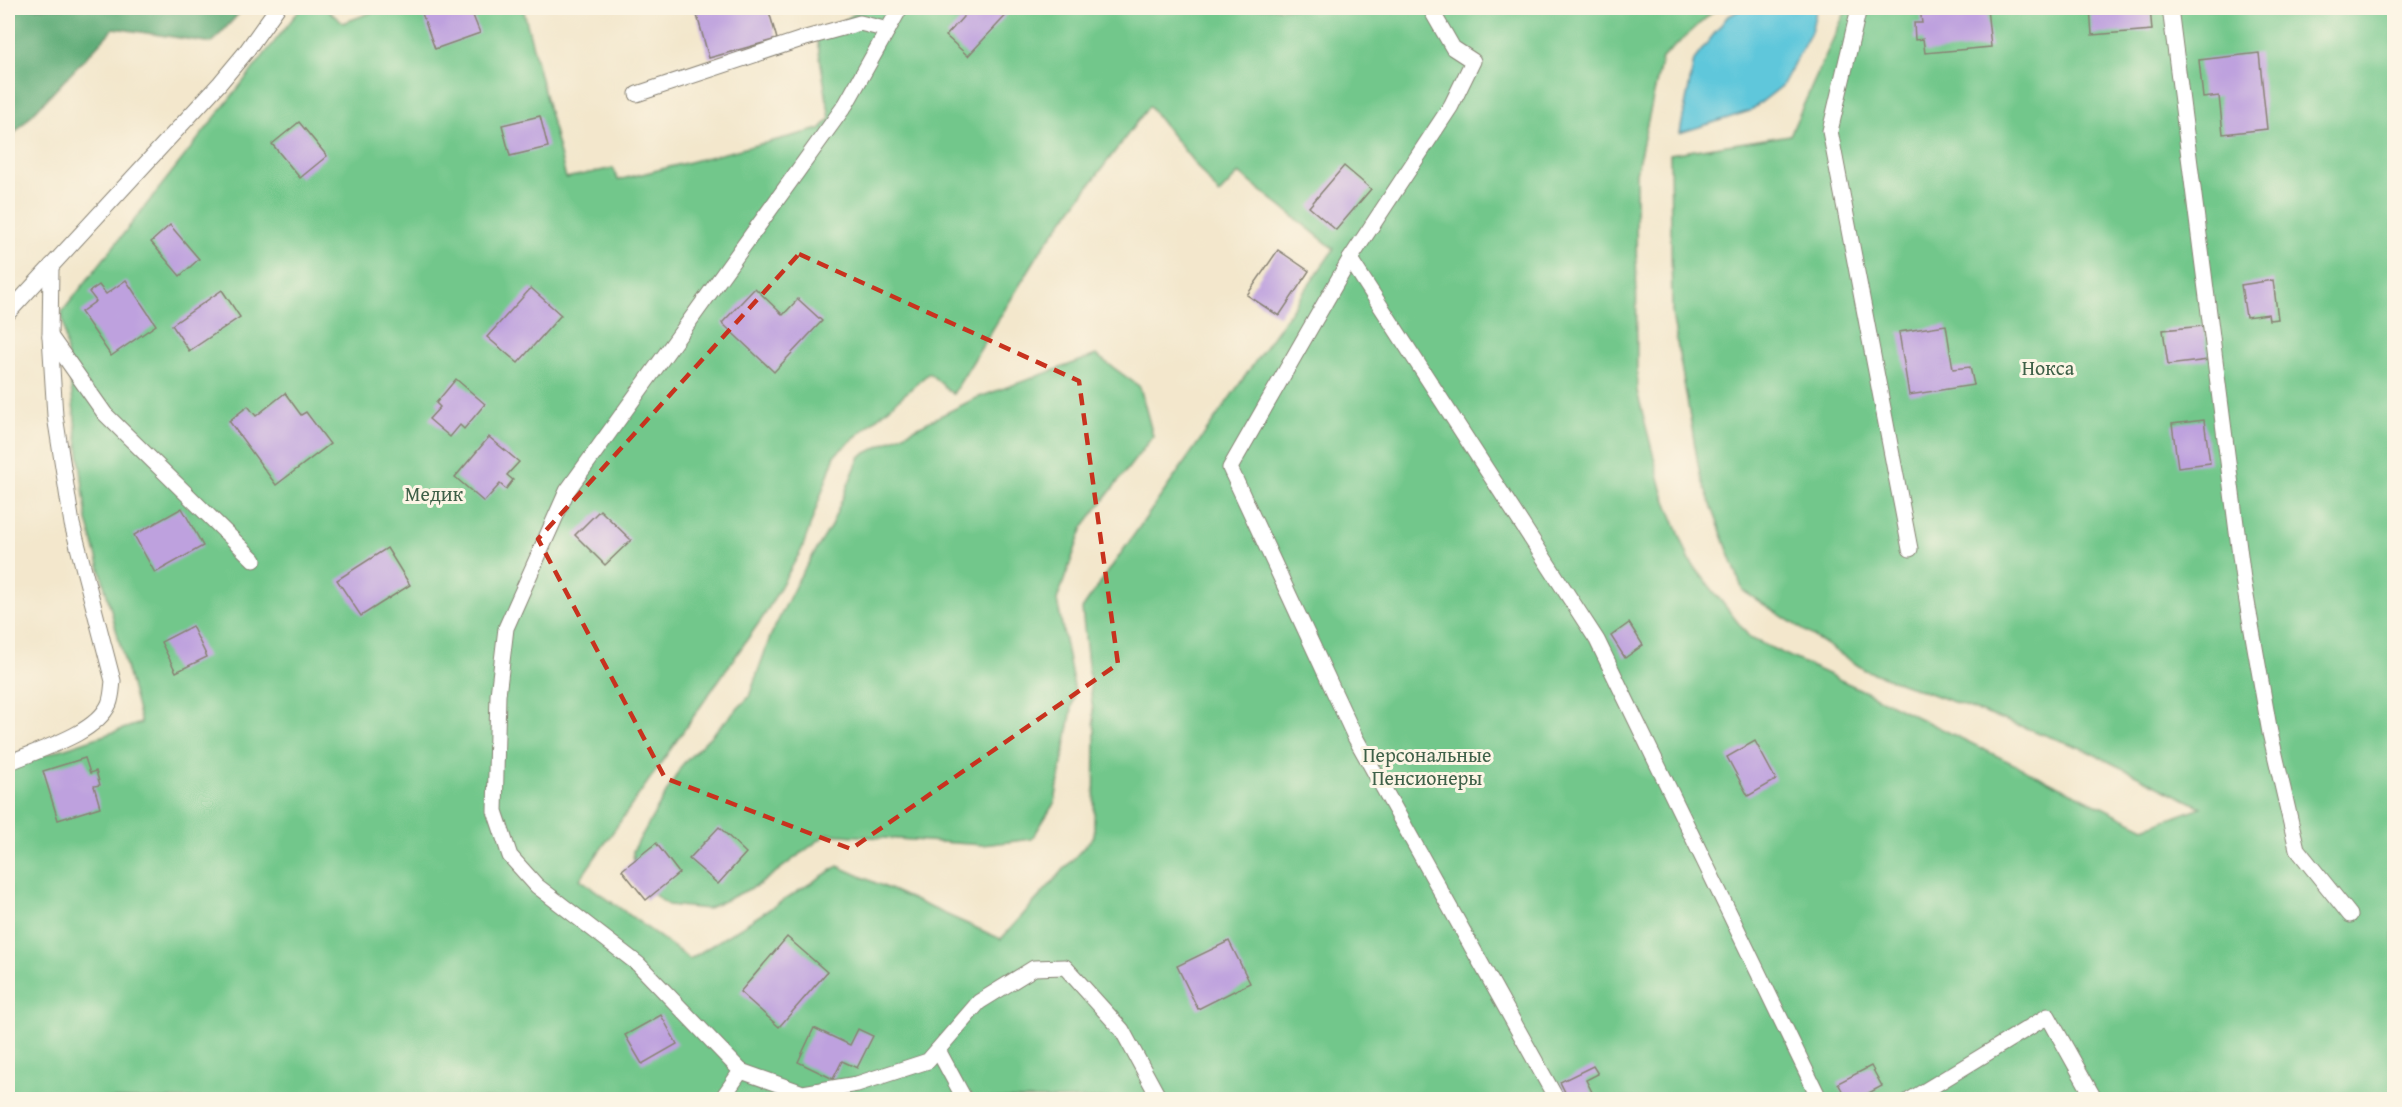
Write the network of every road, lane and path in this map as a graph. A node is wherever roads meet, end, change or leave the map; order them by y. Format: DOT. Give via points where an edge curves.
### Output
graph roads {
  1 [pos="277,8"];
  2 [pos="900,8"];
  3 [pos="1430,8"];
  4 [pos="1858,8"];
  5 [pos="2170,8"];
  6 [pos="888,30"];
  7 [pos="638,94"];
  8 [pos="1350,259"];
  9 [pos="51,266"];
  10 [pos="8,313"];
  11 [pos="50,336"];
  12 [pos="1910,549"];
  13 [pos="254,560"];
  14 [pos="8,763"];
  15 [pos="2350,915"];
  16 [pos="938,1050"];
  17 [pos="741,1071"];
  18 [pos="721,1100"];
  19 [pos="965,1100"];
  20 [pos="1160,1100"];
  21 [pos="1557,1100"];
  22 [pos="1820,1100"];
  23 [pos="1910,1100"];
  24 [pos="2095,1100"];
  1 -- 9 [label="lane" via="220,83"];
  2 -- 6 [label="lane"];
  3 -- 8 [label="lane" via="1453,48 1473,61 1451,106"];
  4 -- 12 [label="lane" via="1830,131"];
  5 -- 15 [label="lane" via="2243,579 2270,733 2297,849"];
  6 -- 7 [label="lane" via="860,23"];
  6 -- 17 [label="lane" via="846,104 567,491 506,628 498,695 495,812 510,856 537,886 638,964"];
  8 -- 21 [label="lane" via="1230,468 1355,737"];
  8 -- 22 [label="lane" via="1597,640"];
  9 -- 10 [label="lane"];
  9 -- 11 [label="lane"];
  11 -- 13 [label="lane" via="105,414"];
  11 -- 14 [label="lane" via="55,416 72,524 113,681 110,703 85,730"];
  16 -- 17 [label="lane" via="928,1062 857,1084 803,1093"];
  16 -- 19 [label="lane"];
  16 -- 20 [label="lane" via="979,1002 1034,968 1065,967 1122,1030"];
  17 -- 18 [label="lane"];
  23 -- 24 [label="lane" via="2048,1016"];
}
